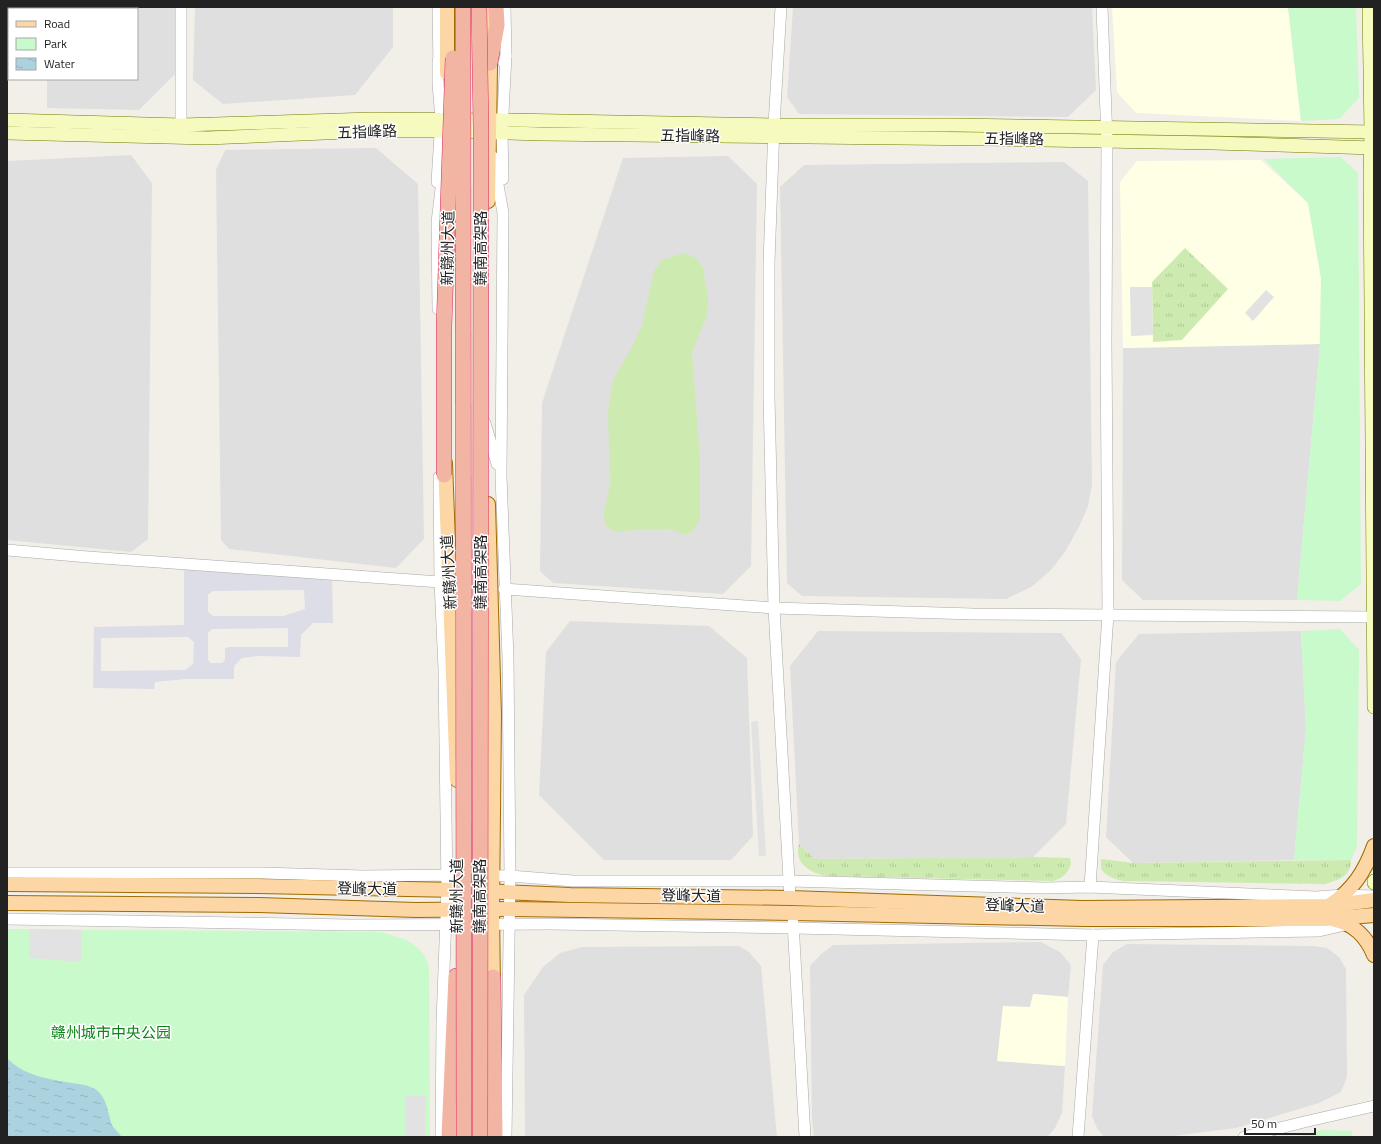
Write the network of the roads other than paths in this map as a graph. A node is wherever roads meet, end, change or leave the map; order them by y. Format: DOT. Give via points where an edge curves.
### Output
graph roads {
  1 [pos="181,7"];
  2 [pos="438,7"];
  3 [pos="447,7"];
  4 [pos="455,7"];
  5 [pos="463,7"];
  6 [pos="479,7"];
  7 [pos="488,7"];
  8 [pos="496,7"];
  9 [pos="505,7"];
  10 [pos="781,7"];
  11 [pos="1102,7"];
  12 [pos="1369,7"];
  13 [pos="490,63"];
  14 [pos="7,120"];
  15 [pos="181,125"];
  16 [pos="445,125"];
  17 [pos="496,126"];
  18 [pos="1107,127"];
  19 [pos="774,131"];
  20 [pos="1373,132"];
  21 [pos="7,133"];
  22 [pos="1107,141"];
  23 [pos="1372,148"];
  24 [pos="485,423"];
  25 [pos="444,475"];
  26 [pos="501,476"];
  27 [pos="7,550"];
  28 [pos="440,582"];
  29 [pos="504,589"];
  30 [pos="774,608"];
  31 [pos="1108,614"];
  32 [pos="1374,617"];
  33 [pos="508,658"];
  34 [pos="444,669"];
  35 [pos="1374,707"];
  36 [pos="494,714"];
  37 [pos="455,721"];
  38 [pos="1374,846"];
  39 [pos="7,873"];
  40 [pos="452,875"];
  41 [pos="492,876"];
  42 [pos="510,876"];
  43 [pos="790,881"];
  44 [pos="7,884"];
  45 [pos="1090,888"];
  46 [pos="453,890"];
  47 [pos="492,892"];
  48 [pos="510,893"];
  49 [pos="1344,895"];
  50 [pos="1374,896"];
  51 [pos="790,898"];
  52 [pos="1374,900"];
  53 [pos="7,903"];
  54 [pos="452,909"];
  55 [pos="492,909"];
  56 [pos="510,909"];
  57 [pos="1326,912"];
  58 [pos="792,913"];
  59 [pos="1374,915"];
  60 [pos="7,919"];
  61 [pos="1374,919"];
  62 [pos="452,924"];
  63 [pos="493,924"];
  64 [pos="509,924"];
  65 [pos="1348,924"];
  66 [pos="793,928"];
  67 [pos="1092,935"];
  68 [pos="1374,955"];
  69 [pos="456,976"];
  70 [pos="493,977"];
  71 [pos="1374,1106"];
  72 [pos="441,1137"];
  73 [pos="449,1137"];
  74 [pos="456,1137"];
  75 [pos="464,1137"];
  76 [pos="480,1137"];
  77 [pos="490,1137"];
  78 [pos="495,1137"];
  79 [pos="506,1137"];
  80 [pos="805,1137"];
  81 [pos="1078,1137"];
  82 [pos="1244,1137"];
  1 -- 15 [label="street"];
  2 -- 16 [label="street" via="438,61"];
  3 -- 16 [label="main road, 新赣州大道"];
  4 -- 25 [label="highway, bridge" via="444,327"];
  5 -- 75 [label="highway, 赣南高架路, bridge"];
  6 -- 76 [label="highway, 赣南高架路, bridge"];
  7 -- 13 [label="main road"];
  8 -- 13 [label="highway" via="497,25"];
  9 -- 17 [label="street" via="506,56"];
  10 -- 19 [label="street"];
  11 -- 18 [label="street"];
  12 -- 20 [label="main road"];
  13 -- 17 [label="main road"];
  14 -- 15 [label="main road, 五指峰路"];
  15 -- 16 [label="main road, 五指峰路" via="371,119"];
  16 -- 17 [label="main road, 五指峰路"];
  16 -- 21 [label="main road, 五指峰路" via="207,138"];
  16 -- 25 [label="main road, 新赣州大道" via="448,178"];
  16 -- 28 [label="street" via="437,222"];
  17 -- 19 [label="main road, 五指峰路"];
  17 -- 24 [label="main road"];
  17 -- 26 [label="street" via="503,213"];
  18 -- 19 [label="main road, 五指峰路" via="955,125"];
  18 -- 20 [label="main road, 五指峰路"];
  18 -- 22 [label="street"];
  19 -- 22 [label="main road, 五指峰路"];
  19 -- 30 [label="street" via="769,263 769,381"];
  20 -- 23 [label="main road"];
  22 -- 23 [label="main road, 五指峰路"];
  22 -- 31 [label="street"];
  23 -- 32 [label="main road"];
  24 -- 26 [label="street"];
  24 -- 36 [label="main road"];
  25 -- 37 [label="main road, 新赣州大道"];
  26 -- 29 [label="street"];
  27 -- 28 [label="street"];
  28 -- 34 [label="street"];
  29 -- 30 [label="street"];
  29 -- 33 [label="street"];
  30 -- 31 [label="street" via="973,614"];
  30 -- 43 [label="street"];
  31 -- 32 [label="street"];
  31 -- 45 [label="street"];
  32 -- 35 [label="main road"];
  33 -- 36 [label="street"];
  33 -- 42 [label="street"];
  34 -- 37 [label="street"];
  34 -- 40 [label="street"];
  36 -- 41 [label="main road"];
  37 -- 40 [label="main road, 新赣州大道"];
  38 -- 49 [label="main road" via="1363,872"];
  39 -- 40 [label="street" via="262,872 363,876"];
  40 -- 41 [label="street"];
  40 -- 46 [label="main road, 新赣州大道"];
  41 -- 42 [label="street"];
  41 -- 47 [label="main road"];
  42 -- 43 [label="street" via="574,881"];
  42 -- 48 [label="street"];
  43 -- 45 [label="street"];
  43 -- 51 [label="street"];
  44 -- 46 [label="main road, 登峰大道"];
  45 -- 49 [label="street" via="1316,897"];
  46 -- 47 [label="main road, 登峰大道"];
  46 -- 54 [label="main road, 新赣州大道"];
  47 -- 48 [label="main road, 登峰大道"];
  47 -- 55 [label="main road"];
  48 -- 51 [label="main road, 登峰大道"];
  48 -- 56 [label="street"];
  49 -- 50 [label="street"];
  49 -- 57 [label="main road"];
  51 -- 57 [label="main road, 登峰大道" via="1082,908"];
  52 -- 57 [label="main road, 登峰大道"];
  53 -- 54 [label="main road, 登峰大道"];
  54 -- 55 [label="main road, 登峰大道"];
  54 -- 62 [label="main road, 新赣州大道"];
  55 -- 56 [label="main road, 登峰大道"];
  55 -- 63 [label="main road"];
  56 -- 58 [label="main road, 登峰大道"];
  56 -- 64 [label="street"];
  57 -- 58 [label="main road, 登峰大道" via="1085,919"];
  57 -- 59 [label="main road, 登峰大道"];
  57 -- 65 [label="main road" via="1338,921"];
  58 -- 66 [label="street"];
  60 -- 62 [label="street" via="351,925"];
  61 -- 65 [label="street"];
  62 -- 63 [label="street"];
  62 -- 69 [label="main road, 新赣州大道"];
  62 -- 72 [label="street" via="442,1022"];
  63 -- 64 [label="street"];
  63 -- 70 [label="main road"];
  64 -- 66 [label="street"];
  64 -- 79 [label="street"];
  65 -- 67 [label="street" via="1319,931"];
  65 -- 68 [label="main road" via="1363,936"];
  66 -- 67 [label="street"];
  66 -- 80 [label="street"];
  67 -- 81 [label="street"];
  69 -- 73 [label="highway"];
  69 -- 74 [label="main road, 新赣州大道"];
  70 -- 77 [label="main road"];
  70 -- 78 [label="highway"];
  71 -- 82 [label="street"];
}
